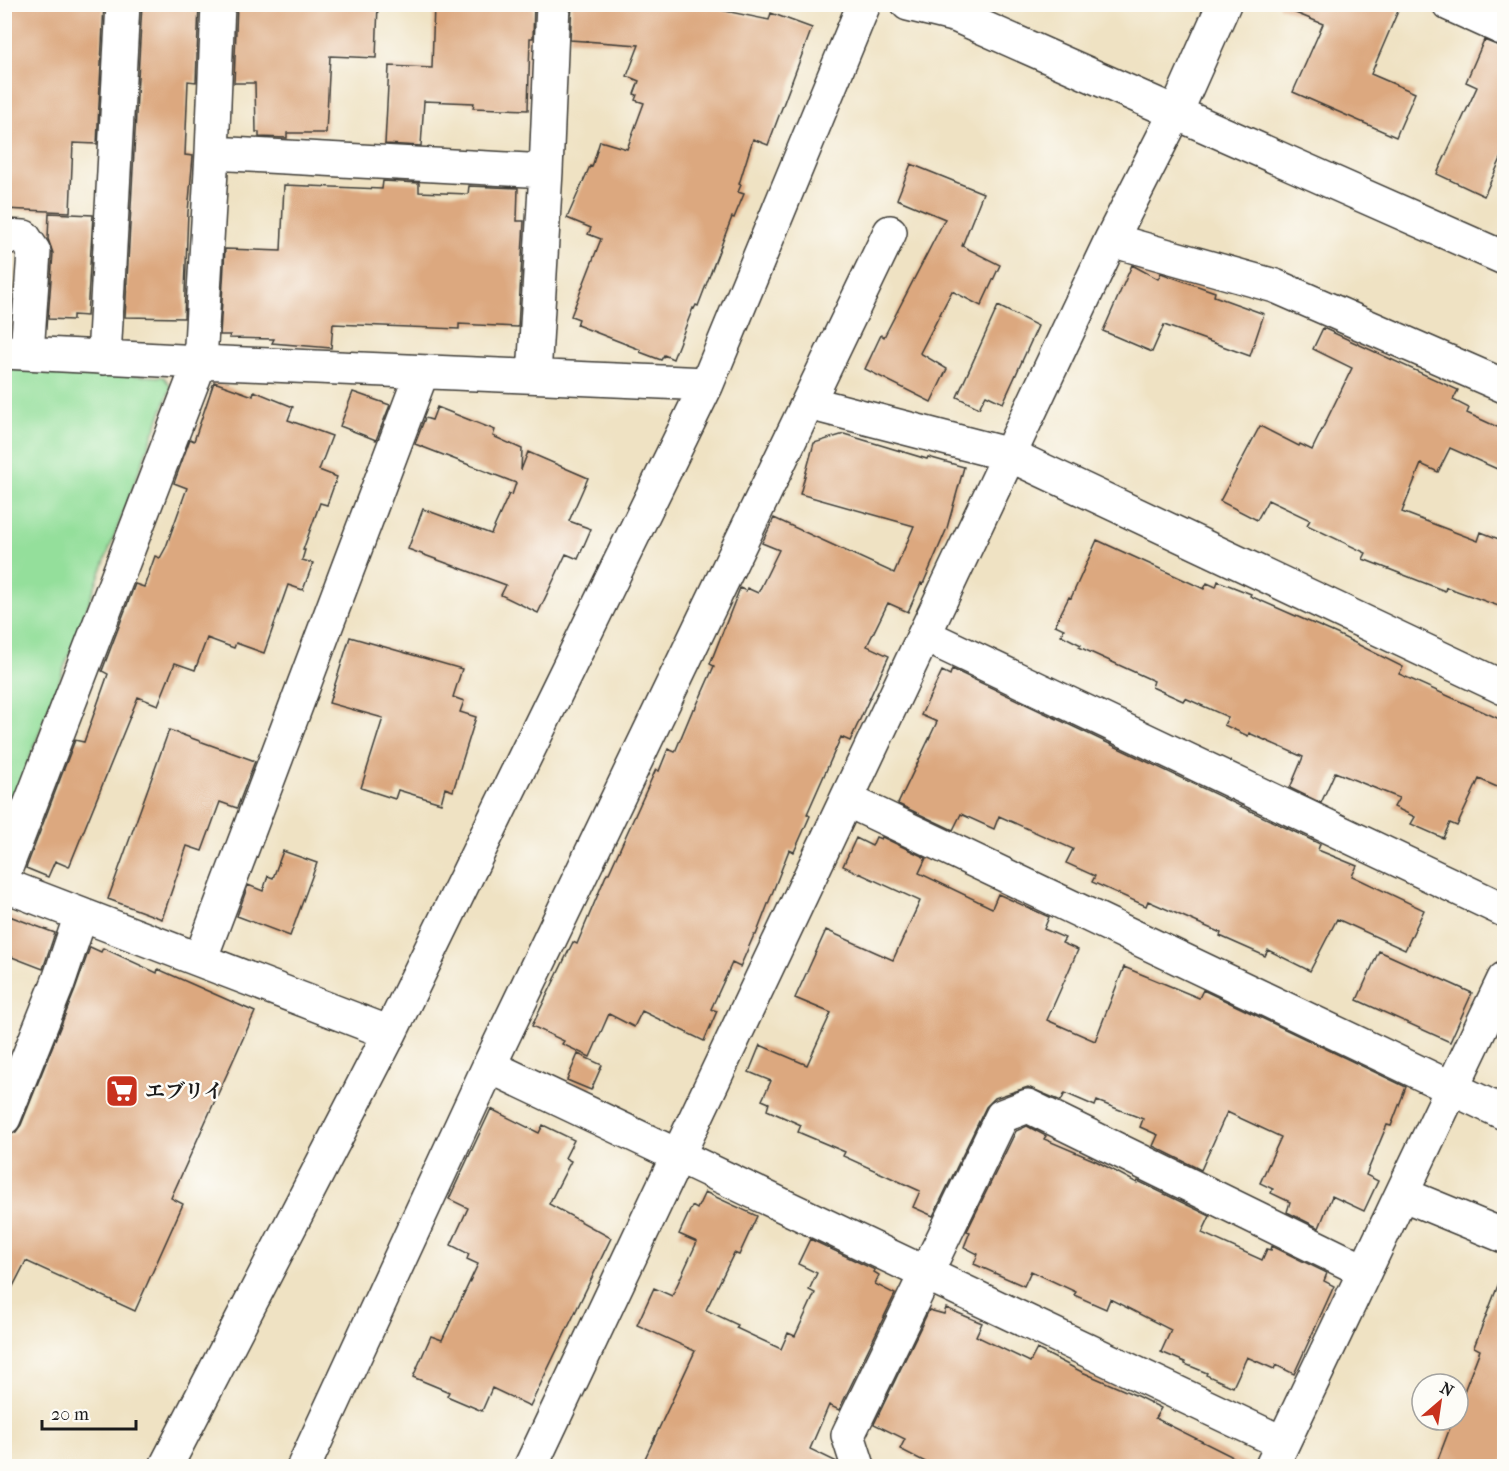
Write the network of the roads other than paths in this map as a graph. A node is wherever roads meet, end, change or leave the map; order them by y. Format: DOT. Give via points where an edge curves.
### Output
graph roads {
  1 [pos="123,4"];
  2 [pos="218,4"];
  3 [pos="553,4"];
  4 [pos="864,4"];
  5 [pos="908,4"];
  6 [pos="1224,4"];
  7 [pos="1462,7"];
  8 [pos="958,10"];
  9 [pos="1504,28"];
  10 [pos="1176,112"];
  11 [pos="212,153"];
  12 [pos="546,171"];
  13 [pos="890,232"];
  14 [pos="4,236"];
  15 [pos="1111,240"];
  16 [pos="1504,258"];
  17 [pos="16,352"];
  18 [pos="104,358"];
  19 [pos="200,362"];
  20 [pos="422,372"];
  21 [pos="534,376"];
  22 [pos="707,384"];
  23 [pos="1504,386"];
  24 [pos="809,403"];
  25 [pos="1010,455"];
  26 [pos="924,635"];
  27 [pos="1504,688"];
  28 [pos="847,800"];
  29 [pos="4,873"];
  30 [pos="4,885"];
  31 [pos="1504,910"];
  32 [pos="81,915"];
  33 [pos="200,960"];
  34 [pos="1504,979"];
  35 [pos="390,1033"];
  36 [pos="489,1066"];
  37 [pos="1453,1088"];
  38 [pos="1504,1113"];
  39 [pos="4,1118"];
  40 [pos="678,1155"];
  41 [pos="1402,1194"];
  42 [pos="1504,1236"];
  43 [pos="1365,1271"];
  44 [pos="926,1273"];
  45 [pos="1278,1455"];
  46 [pos="166,1467"];
  47 [pos="304,1467"];
  48 [pos="531,1467"];
  49 [pos="858,1467"];
  1 -- 18 [label="street"];
  2 -- 11 [label="street"];
  3 -- 12 [label="street"];
  4 -- 22 [label="street"];
  5 -- 8 [label="street"];
  6 -- 10 [label="street"];
  7 -- 9 [label="street"];
  8 -- 10 [label="street"];
  10 -- 15 [label="street"];
  10 -- 16 [label="street"];
  11 -- 12 [label="street"];
  11 -- 19 [label="street"];
  12 -- 21 [label="street"];
  13 -- 24 [label="street"];
  14 -- 17 [label="street" via="24,237 34,252"];
  15 -- 23 [label="street" via="1275,285"];
  15 -- 25 [label="street"];
  17 -- 18 [label="street"];
  18 -- 19 [label="street"];
  19 -- 20 [label="street"];
  19 -- 29 [label="street"];
  20 -- 21 [label="street"];
  20 -- 33 [label="street"];
  21 -- 22 [label="street"];
  22 -- 35 [label="street"];
  24 -- 25 [label="street"];
  24 -- 36 [label="street"];
  25 -- 26 [label="street"];
  25 -- 27 [label="street"];
  26 -- 28 [label="street"];
  26 -- 31 [label="street"];
  28 -- 37 [label="street"];
  28 -- 40 [label="street"];
  30 -- 32 [label="street"];
  32 -- 33 [label="street"];
  32 -- 39 [label="street"];
  33 -- 35 [label="street"];
  34 -- 37 [label="street"];
  35 -- 46 [label="street"];
  36 -- 40 [label="street"];
  36 -- 47 [label="street"];
  37 -- 38 [label="street"];
  37 -- 41 [label="street"];
  40 -- 44 [label="street"];
  40 -- 48 [label="street"];
  41 -- 42 [label="street"];
  41 -- 43 [label="street"];
  43 -- 44 [label="street" via="1028,1106 1002,1116"];
  43 -- 45 [label="street"];
  44 -- 45 [label="street"];
  44 -- 49 [label="street" via="849,1435"];
}
